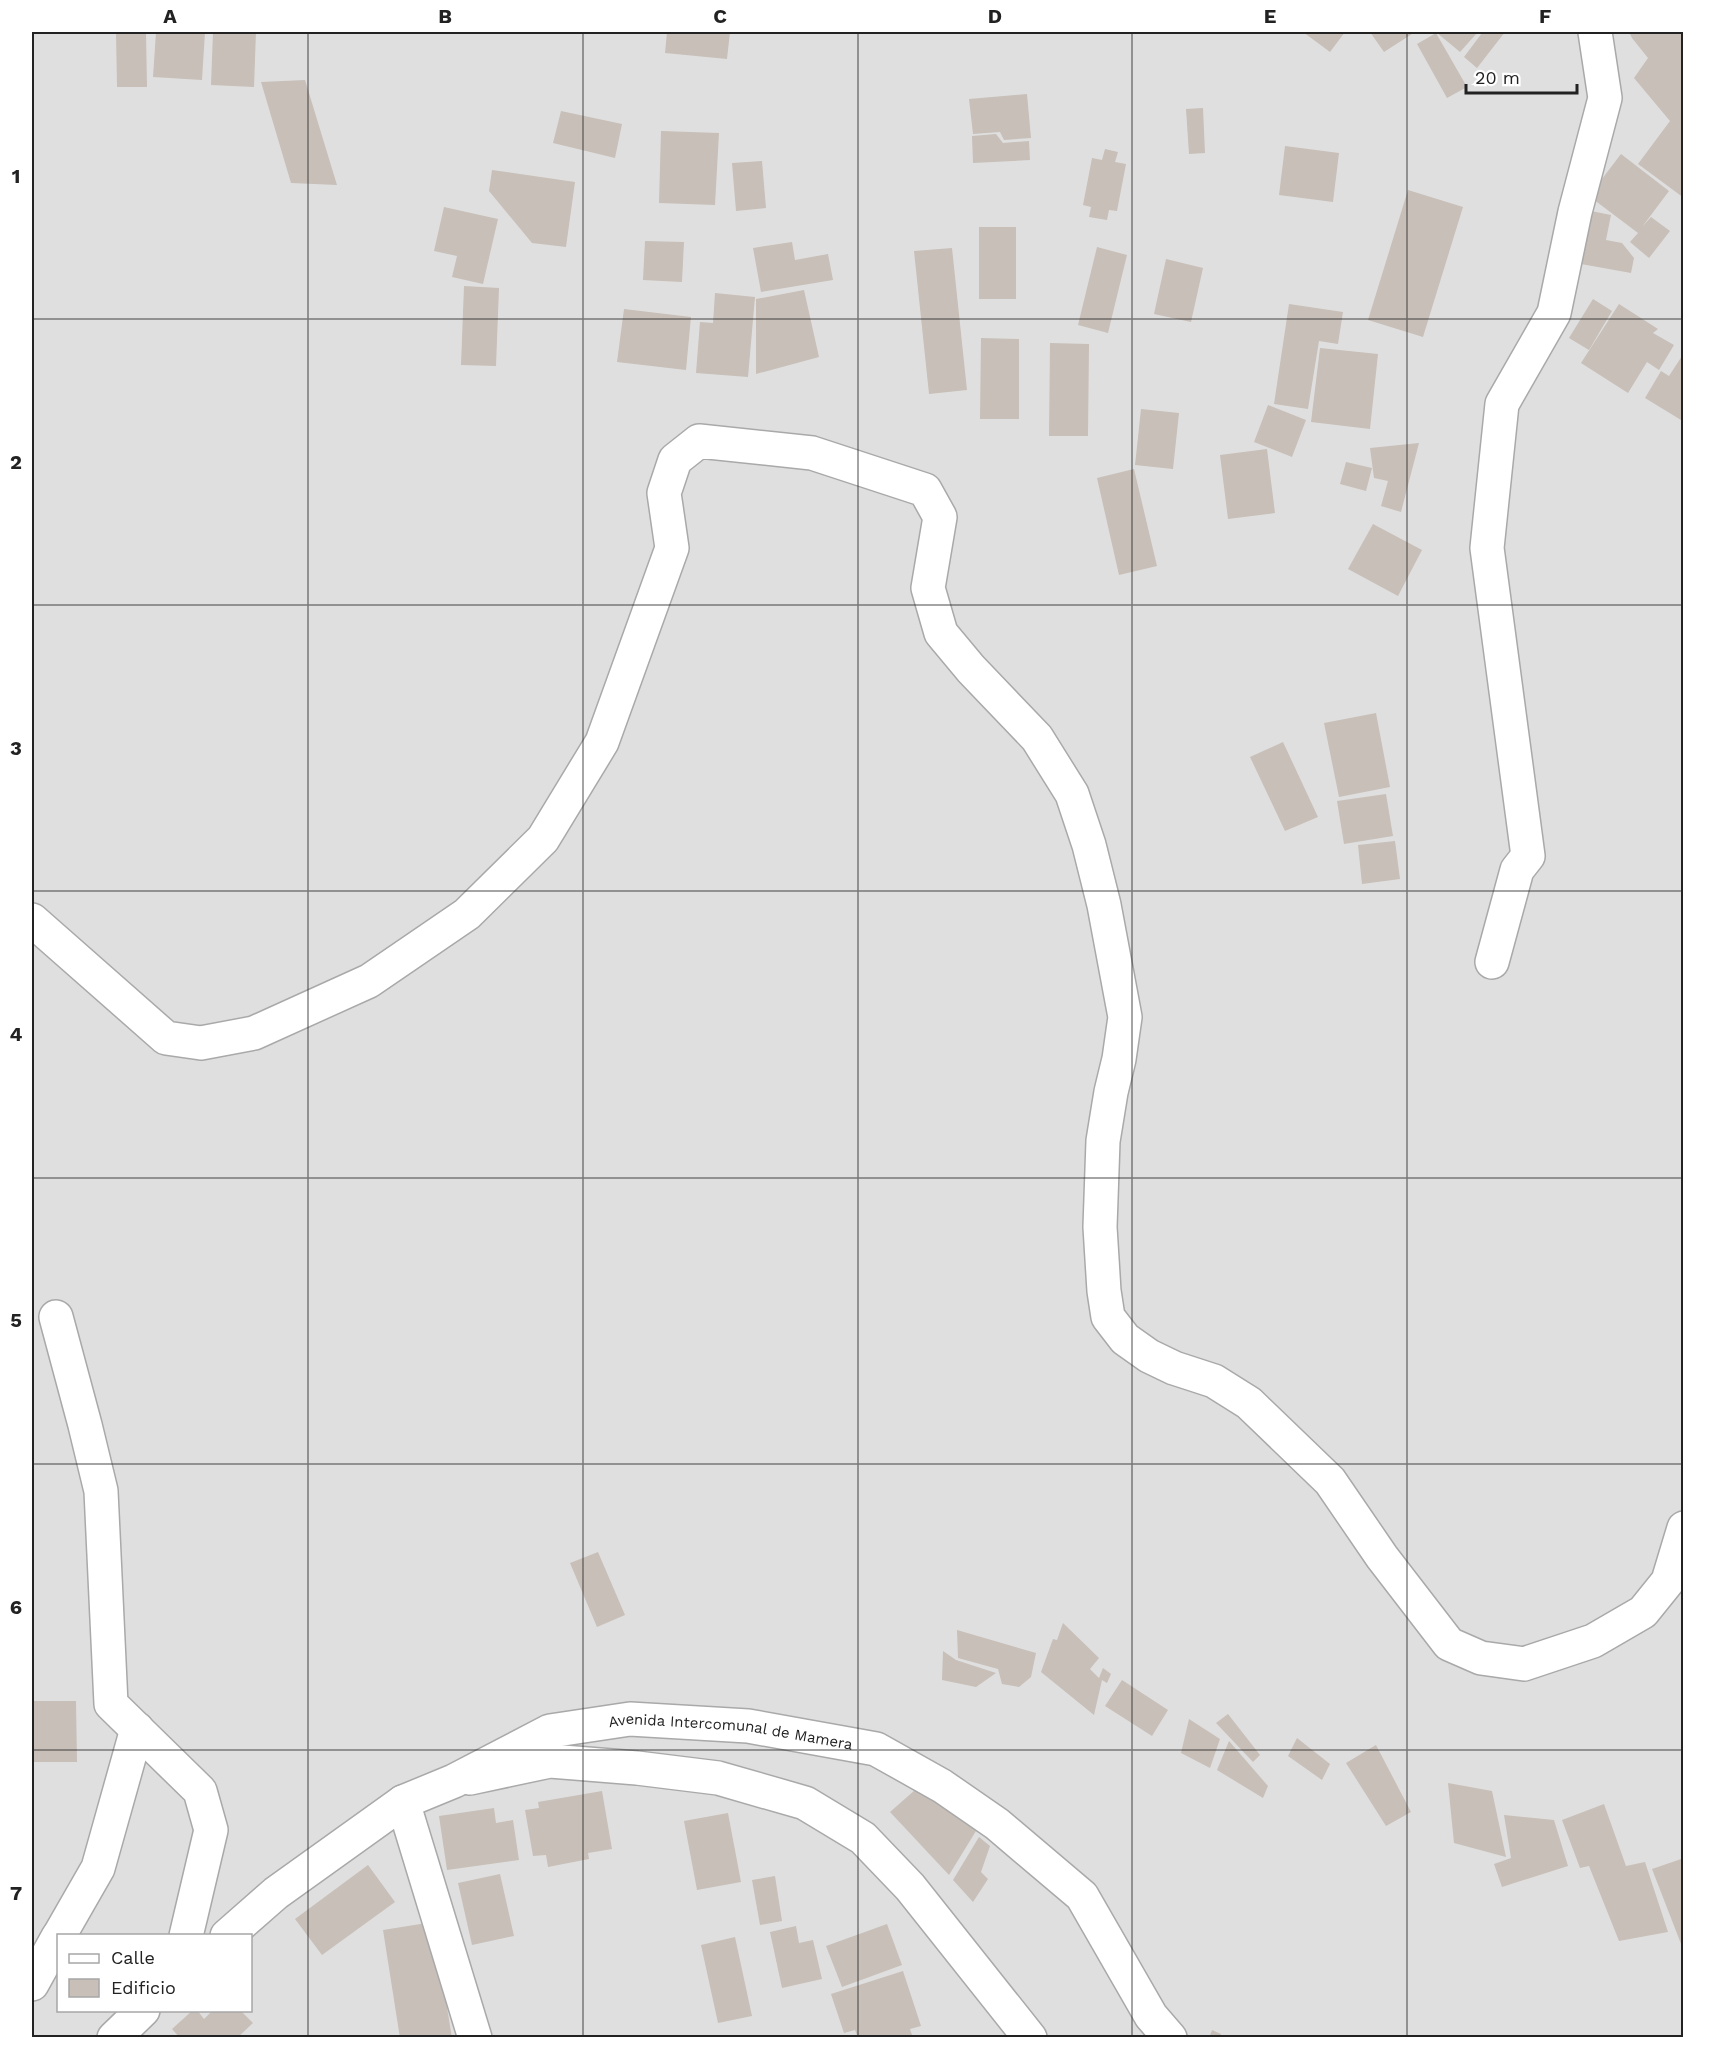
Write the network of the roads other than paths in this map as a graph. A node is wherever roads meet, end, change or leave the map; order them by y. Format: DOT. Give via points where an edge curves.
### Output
graph roads {
  1 [pos="1595,32"];
  2 [pos="32,920"];
  3 [pos="1492,962"];
  4 [pos="56,1317"];
  5 [pos="1683,1528"];
  6 [pos="138,1729"];
  7 [pos="454,1782"];
  8 [pos="403,1802"];
  9 [pos="60,1934"];
  10 [pos="186,1934"];
  11 [pos="228,1934"];
  12 [pos="57,1940"];
  13 [pos="32,1984"];
  14 [pos="141,2012"];
  15 [pos="114,2037"];
  16 [pos="475,2037"];
  17 [pos="1030,2037"];
  18 [pos="1170,2037"];
  1 -- 3 [label="street" via="1605,98 1575,212 1554,314 1502,404 1488,548 1528,856 1517,870"];
  2 -- 5 [label="street" via="166,1038 201,1043 254,1033 369,981 467,915 543,839 602,742 672,548 664,493 675,460 699,441 812,453 925,490 940,517 928,588 941,633 1037,738 1072,794 1104,905 1125,1017 1103,1141 1100,1227 1108,1317 1125,1339 1149,1356 1214,1381 1249,1403 1329,1482 1449,1644 1481,1658 1524,1664 1593,1641 1643,1612 1668,1581"];
  4 -- 6 [label="street" via="100,1491 111,1704"];
  6 -- 9 [label="street" via="98,1868"];
  6 -- 10 [label="street" via="200,1791 211,1830"];
  7 -- 8 [label="street, Avenida Intercomunal de Mamera"];
  7 -- 17 [label="street" via="550,1761 718,1778 805,1803 863,1838 910,1887"];
  7 -- 18 [label="street, Avenida Intercomunal de Mamera" via="550,1731 630,1719 748,1726 876,1749 942,1786 997,1824 1082,1896 1151,2016"];
  8 -- 11 [label="street, Avenida Intercomunal de Mamera" via="276,1893"];
  8 -- 16 [label="street"];
  12 -- 13 [label="street"];
  14 -- 15 [label="street"];
}
